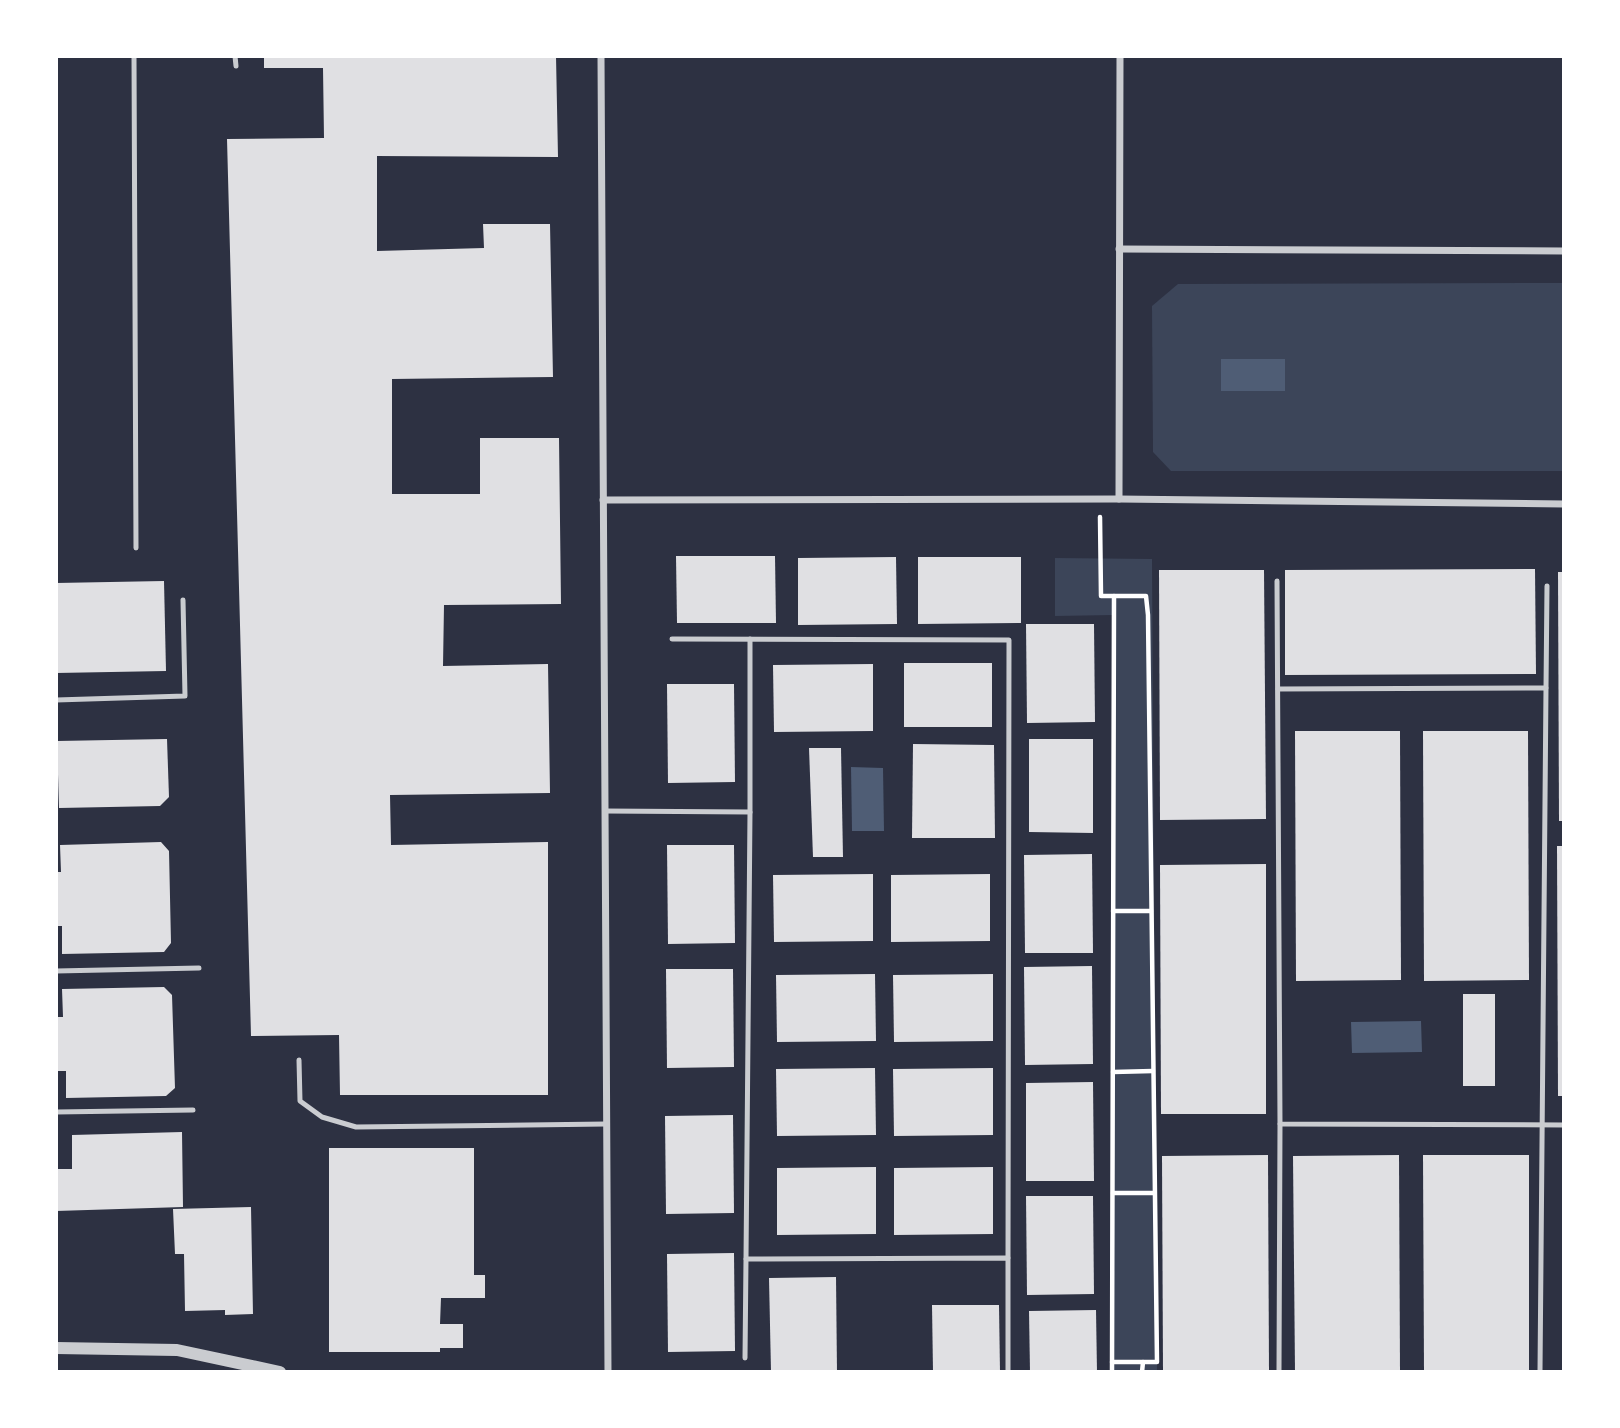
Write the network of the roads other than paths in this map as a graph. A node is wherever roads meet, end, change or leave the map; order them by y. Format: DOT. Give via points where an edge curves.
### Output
graph roads {
  1 [pos="134,56"];
  2 [pos="236,56"];
  3 [pos="601,56"];
  4 [pos="1120,56"];
  5 [pos="236,66"];
  6 [pos="1119,249"];
  7 [pos="1564,251"];
  8 [pos="1119,499"];
  9 [pos="603,500"];
  10 [pos="1564,503"];
  11 [pos="136,548"];
  12 [pos="1277,582"];
  13 [pos="1547,586"];
  14 [pos="183,600"];
  15 [pos="672,639"];
  16 [pos="750,639"];
  17 [pos="1546,688"];
  18 [pos="1278,689"];
  19 [pos="56,700"];
  20 [pos="605,811"];
  21 [pos="750,813"];
  22 [pos="199,968"];
  23 [pos="56,971"];
  24 [pos="299,1060"];
  25 [pos="193,1110"];
  26 [pos="56,1112"];
  27 [pos="606,1124"];
  28 [pos="1279,1124"];
  29 [pos="1542,1125"];
  30 [pos="1564,1125"];
  31 [pos="1008,1258"];
  32 [pos="746,1259"];
  33 [pos="56,1348"];
  34 [pos="746,1358"];
  35 [pos="280,1372"];
  36 [pos="608,1372"];
  37 [pos="1008,1372"];
  38 [pos="1279,1372"];
  39 [pos="1540,1372"];
  1 -- 11 [label="lane"];
  2 -- 5 [label="lane"];
  3 -- 9 [label="street"];
  4 -- 6 [label="street"];
  6 -- 7 [label="street"];
  6 -- 8 [label="street"];
  8 -- 9 [label="street"];
  8 -- 10 [label="street"];
  9 -- 20 [label="street"];
  12 -- 18 [label="lane"];
  13 -- 17 [label="lane"];
  14 -- 19 [label="lane" via="185,696"];
  15 -- 16 [label="lane"];
  16 -- 21 [label="lane"];
  16 -- 31 [label="lane" via="1009,640"];
  17 -- 18 [label="lane"];
  17 -- 29 [label="lane"];
  18 -- 28 [label="lane"];
  20 -- 21 [label="lane"];
  20 -- 27 [label="street"];
  21 -- 32 [label="lane"];
  22 -- 23 [label="lane"];
  24 -- 27 [label="lane" via="300,1101 323,1116 356,1127"];
  25 -- 26 [label="lane"];
  27 -- 36 [label="street"];
  28 -- 29 [label="lane"];
  28 -- 38 [label="lane"];
  29 -- 30 [label="lane"];
  29 -- 39 [label="lane"];
  31 -- 32 [label="lane"];
  31 -- 37 [label="lane"];
  32 -- 34 [label="lane"];
  33 -- 35 [label="street" via="177,1350"];
}
